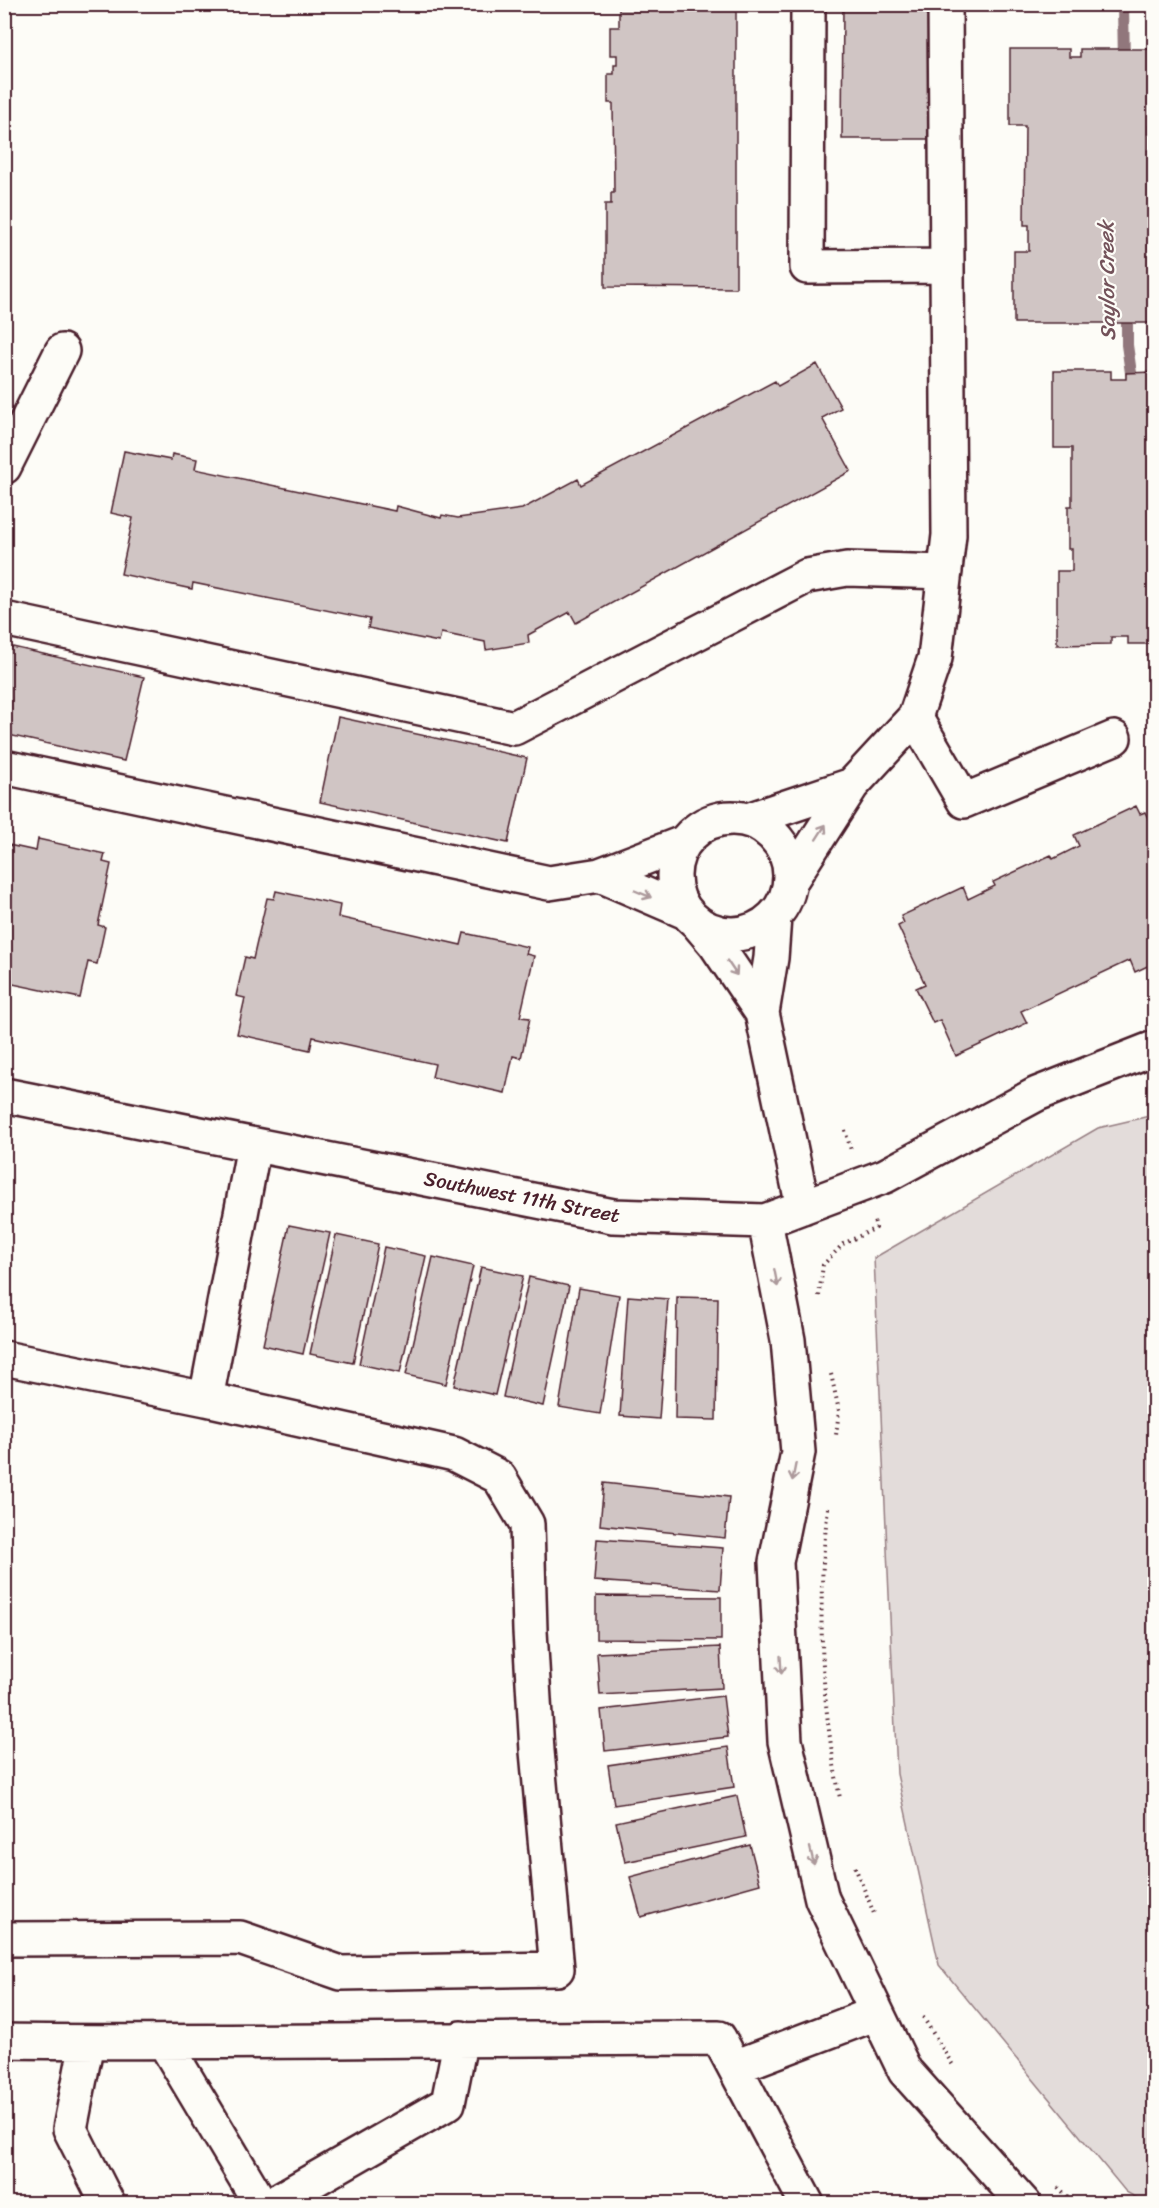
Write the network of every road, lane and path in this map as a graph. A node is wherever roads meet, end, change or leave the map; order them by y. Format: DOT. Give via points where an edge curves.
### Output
graph roads {
  1 [pos="808,4"];
  2 [pos="945,4"];
  3 [pos="947,266"];
  4 [pos="62,351"];
  5 [pos="4,466"];
  6 [pos="945,572"];
  7 [pos="4,619"];
  8 [pos="915,717"];
  9 [pos="1114,738"];
  10 [pos="4,767"];
  11 [pos="852,784"];
  12 [pos="748,820"];
  13 [pos="683,843"];
  14 [pos="600,875"];
  15 [pos="791,880"];
  16 [pos="774,917"];
  17 [pos="692,918"];
  18 [pos="762,1013"];
  19 [pos="1155,1048"];
  20 [pos="4,1095"];
  21 [pos="845,1130"];
  22 [pos="254,1145"];
  23 [pos="862,1185"];
  24 [pos="802,1207"];
  25 [pos="765,1221"];
  26 [pos="819,1298"];
  27 [pos="4,1358"];
  28 [pos="830,1366"];
  29 [pos="206,1400"];
  30 [pos="835,1444"];
  31 [pos="829,1498"];
  32 [pos="840,1800"];
  33 [pos="851,1856"];
  34 [pos="877,1922"];
  35 [pos="4,1939"];
  36 [pos="917,2008"];
  37 [pos="877,2013"];
  38 [pos="461,2038"];
  39 [pos="4,2041"];
  40 [pos="87,2042"];
  41 [pos="165,2043"];
  42 [pos="735,2067"];
  43 [pos="955,2068"];
  44 [pos="1051,2180"];
  45 [pos="108,2204"];
  46 [pos="261,2204"];
  47 [pos="272,2204"];
  48 [pos="807,2204"];
  49 [pos="1024,2204"];
  50 [pos="1076,2204"];
  1 -- 3 [label="street" via="807,267"];
  2 -- 3 [label="street"];
  3 -- 6 [label="street" via="949,535"];
  4 -- 5 [label="street"];
  6 -- 7 [label="street" via="847,569 807,576 514,728"];
  6 -- 8 [label="street" via="935,658"];
  8 -- 9 [label="street" via="964,801"];
  8 -- 11 [label="street"];
  10 -- 14 [label="street" via="549,883"];
  11 -- 12 [label="street"];
  15 -- 11 [label="street, one-way"];
  12 -- 13 [label="street" via="712,821"];
  12 -- 15 [label="street" via="765,828 780,842 789,860"];
  13 -- 14 [label="street"];
  13 -- 17 [label="street" via="675,860 673,878 677,896"];
  14 -- 17 [label="street, one-way"];
  15 -- 16 [label="street" via="786,900"];
  16 -- 17 [label="street" via="758,929 738,935 718,933"];
  16 -- 18 [label="street"];
  17 -- 18 [label="street, one-way" via="716,945"];
  18 -- 24 [label="street"];
  19 -- 23 [label="street, Southwest 11th Street" via="1037,1094"];
  20 -- 22 [label="street, Southwest 11th Street"];
  21 -- 23 [label="path"];
  22 -- 25 [label="street, Southwest 11th Street" via="613,1216"];
  22 -- 29 [label="street"];
  23 -- 24 [label="street, Southwest 11th Street"];
  23 -- 26 [label="path" via="876,1228 843,1244 823,1265"];
  24 -- 25 [label="street, Southwest 11th Street"];
  25 -- 37 [label="street, one-way" via="788,1340 798,1452 776,1562 785,1741 822,1899"];
  27 -- 29 [label="street"];
  28 -- 30 [label="path" via="839,1411"];
  29 -- 35 [label="street" via="454,1454 499,1478 527,1524 537,1751 557,1969 341,1973 240,1938"];
  31 -- 32 [label="path" via="819,1619 827,1733"];
  33 -- 34 [label="path"];
  36 -- 43 [label="path"];
  37 -- 42 [label="street"];
  37 -- 49 [label="street" via="905,2071"];
  38 -- 41 [label="street"];
  38 -- 42 [label="street" via="719,2038"];
  38 -- 47 [label="street" via="448,2103"];
  39 -- 40 [label="street"];
  40 -- 41 [label="street"];
  40 -- 45 [label="street" via="70,2129"];
  41 -- 46 [label="street"];
  42 -- 48 [label="street"];
  44 -- 50 [label="path"];
}
